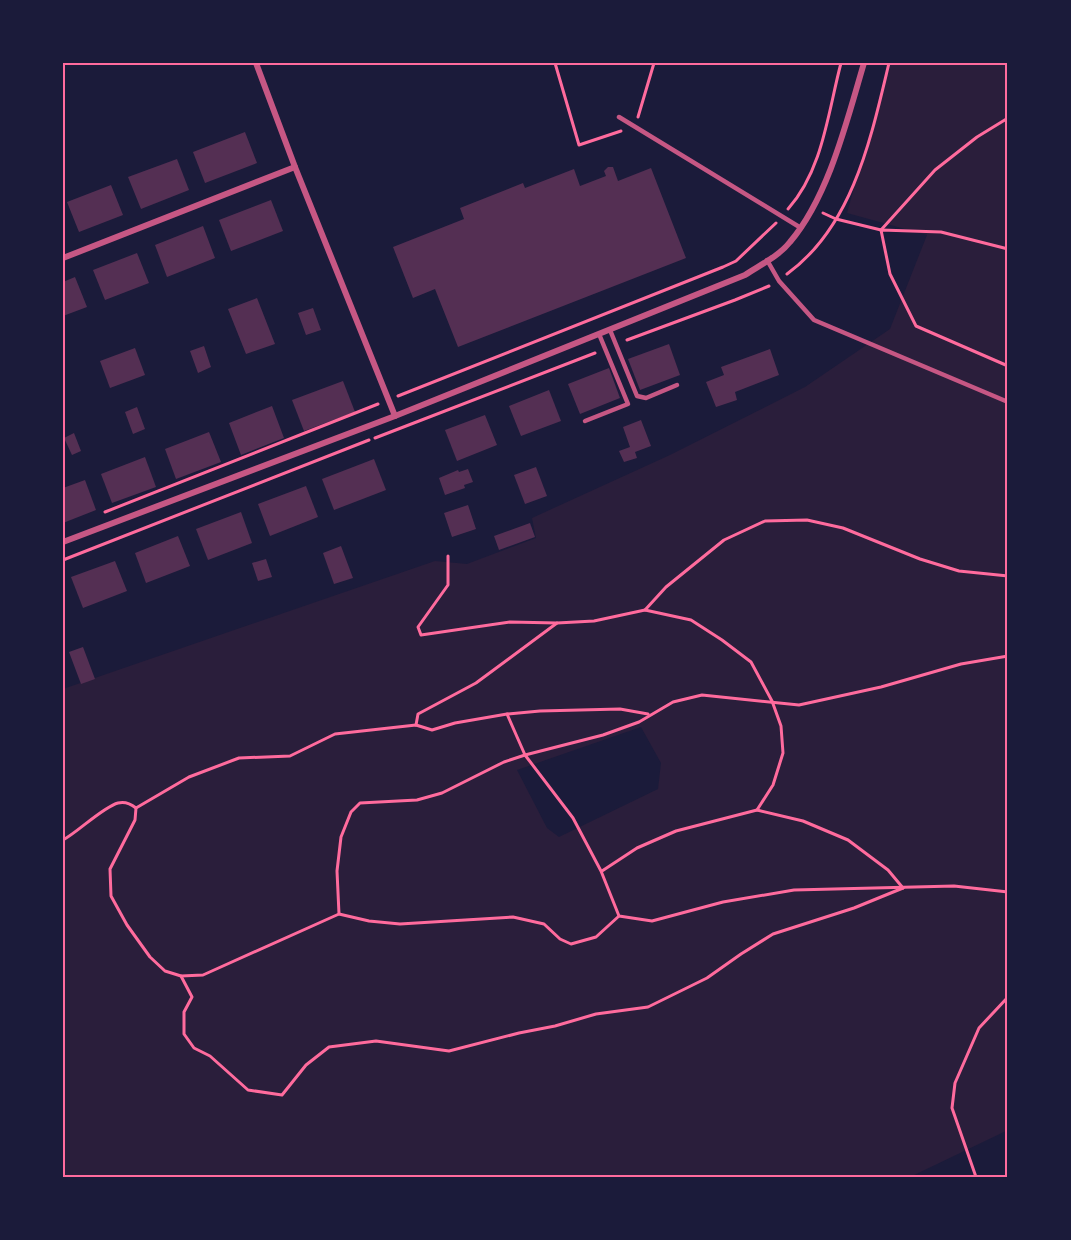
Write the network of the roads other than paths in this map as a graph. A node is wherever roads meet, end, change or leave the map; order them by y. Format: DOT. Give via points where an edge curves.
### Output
graph roads {
  1 [pos="256,63"];
  2 [pos="864,63"];
  3 [pos="619,117"];
  4 [pos="295,167"];
  5 [pos="801,228"];
  6 [pos="63,258"];
  7 [pos="767,260"];
  8 [pos="610,330"];
  9 [pos="599,334"];
  10 [pos="677,385"];
  11 [pos="1008,402"];
  12 [pos="395,416"];
  13 [pos="585,421"];
  14 [pos="63,542"];
  1 -- 4 [label="street"];
  2 -- 5 [label="street" via="835,158"];
  3 -- 5 [label="lane"];
  4 -- 6 [label="street"];
  4 -- 12 [label="street"];
  5 -- 7 [label="street" via="789,244"];
  7 -- 8 [label="street" via="745,275"];
  7 -- 11 [label="lane" via="779,281 814,320"];
  8 -- 9 [label="street"];
  8 -- 10 [label="lane" via="637,396 646,398"];
  9 -- 12 [label="street"];
  9 -- 13 [label="lane" via="628,404"];
  12 -- 14 [label="street"];
}
